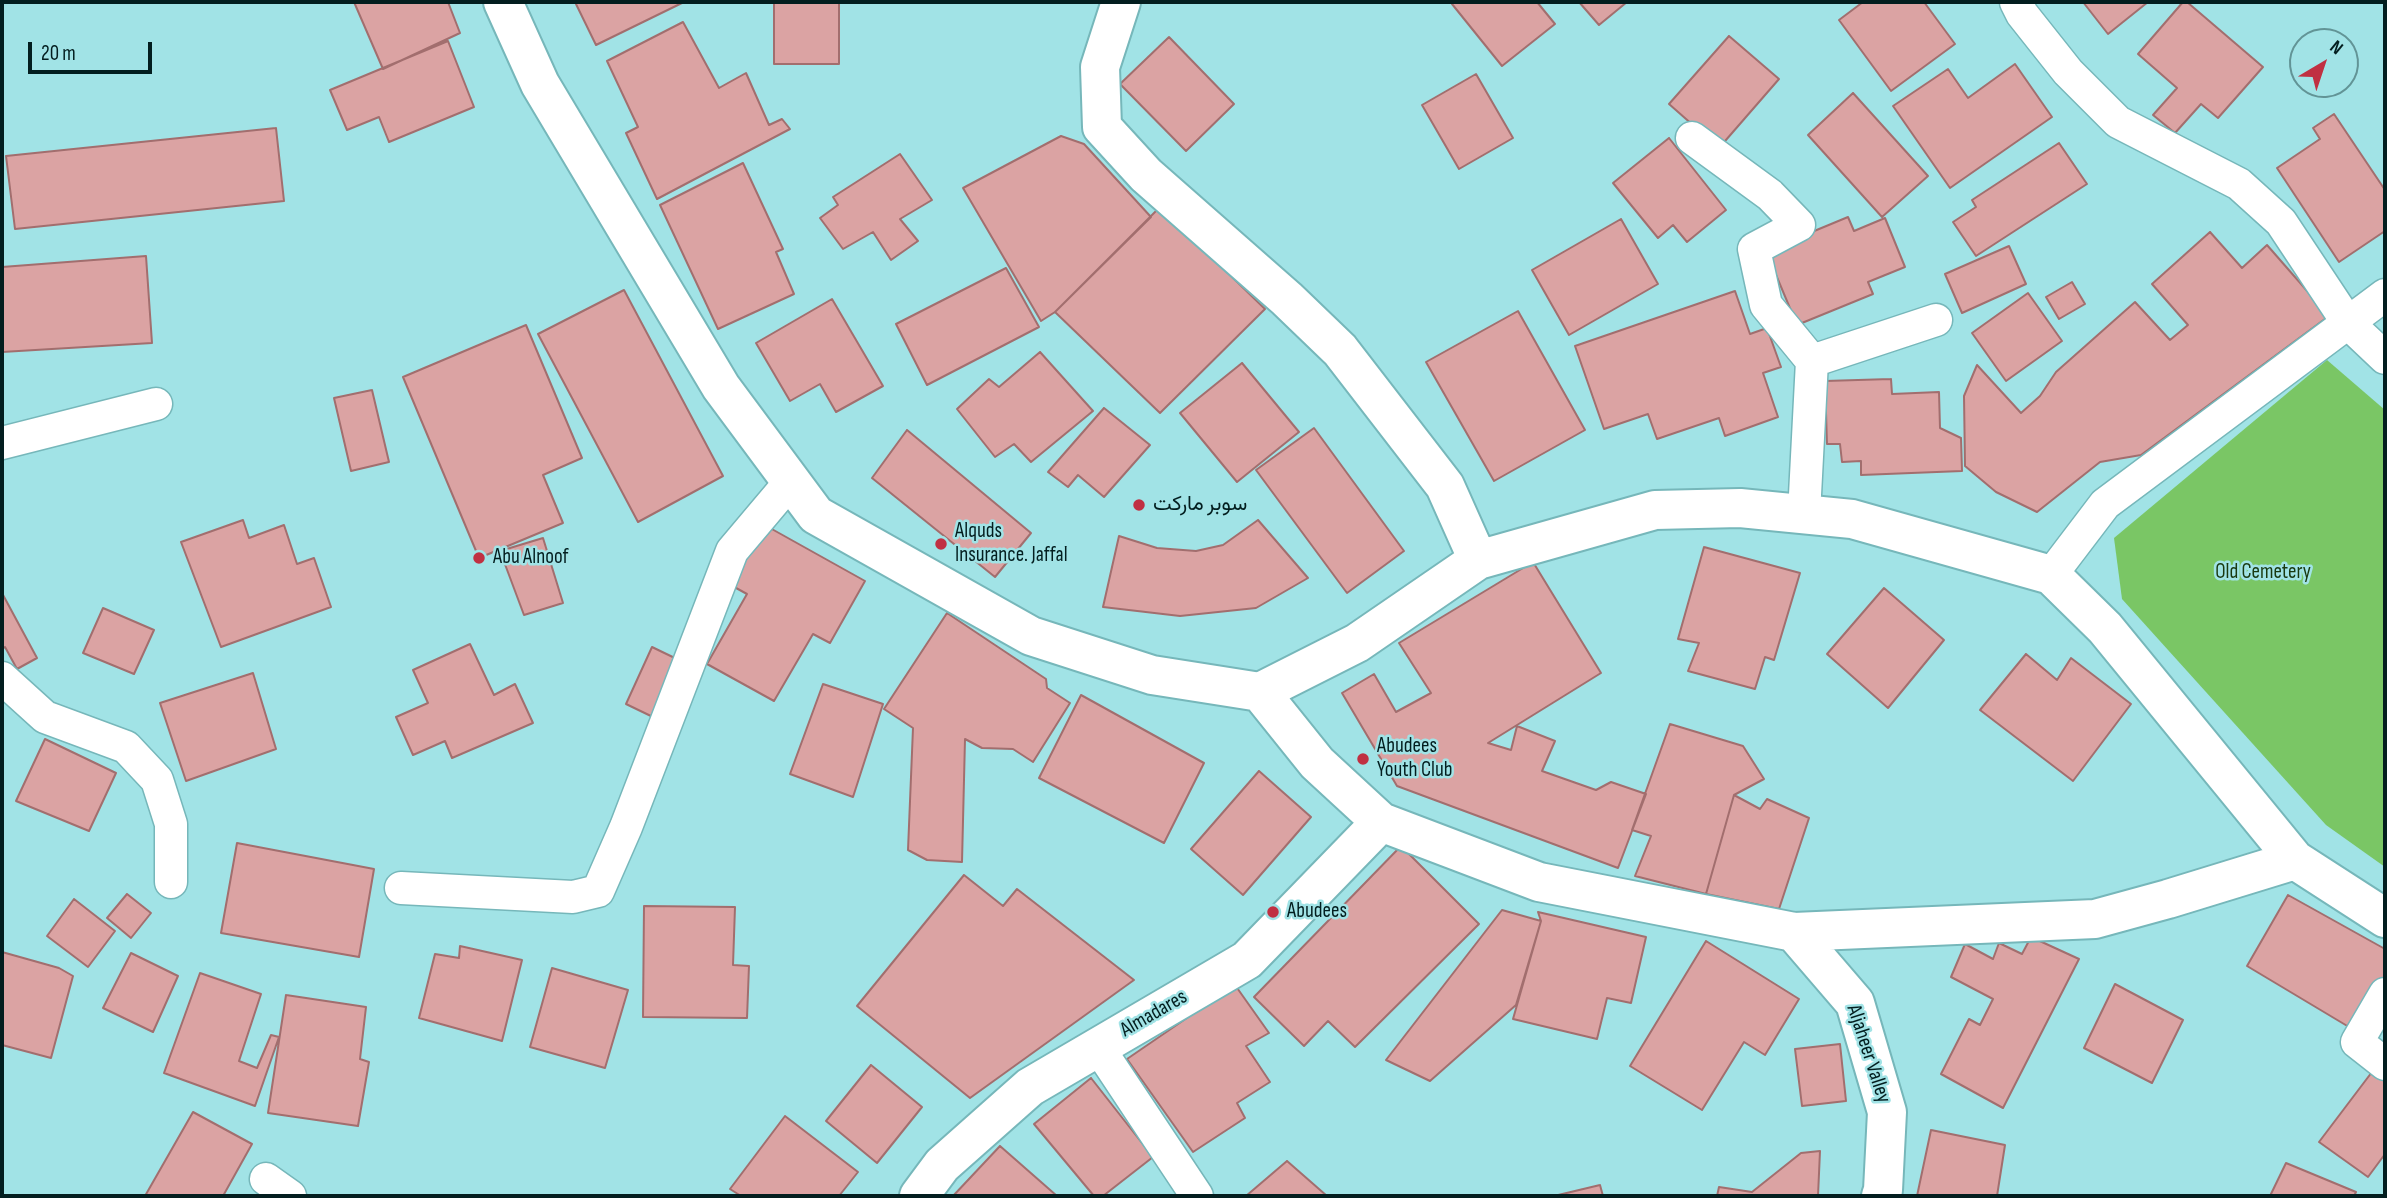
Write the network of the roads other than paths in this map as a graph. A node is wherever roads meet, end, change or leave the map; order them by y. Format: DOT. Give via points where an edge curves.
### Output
graph roads {
  1 [pos="503,2"];
  2 [pos="1121,2"];
  3 [pos="2016,2"];
  4 [pos="1692,138"];
  5 [pos="2385,295"];
  6 [pos="1936,320"];
  7 [pos="2348,323"];
  8 [pos="2385,358"];
  9 [pos="1812,361"];
  10 [pos="156,404"];
  11 [pos="2,443"];
  12 [pos="791,481"];
  13 [pos="1804,514"];
  14 [pos="1478,560"];
  15 [pos="2051,575"];
  16 [pos="2,678"];
  17 [pos="1260,692"];
  18 [pos="1381,822"];
  19 [pos="2295,860"];
  20 [pos="171,882"];
  21 [pos="401,888"];
  22 [pos="2385,918"];
  23 [pos="1794,932"];
  24 [pos="2385,994"];
  25 [pos="1098,1047"];
  26 [pos="2385,1064"];
  27 [pos="919,1196"];
  28 [pos="1197,1196"];
  29 [pos="1881,1196"];
  1 -- 12 [label="street" via="540,84 722,387"];
  2 -- 14 [label="street" via="1100,67 1102,127 1146,174 1340,350 1445,486"];
  3 -- 7 [label="street" via="2068,72 2118,121 2239,184 2281,222"];
  4 -- 9 [label="street" via="1770,195 1799,225 1754,249 1766,305"];
  5 -- 7 [label="street"];
  6 -- 9 [label="street"];
  7 -- 8 [label="street"];
  7 -- 15 [label="street" via="2105,504"];
  9 -- 13 [label="street"];
  10 -- 11 [label="street"];
  12 -- 17 [label="street" via="816,514 1031,636 1152,675"];
  12 -- 21 [label="street" via="732,551 598,891 572,897"];
  13 -- 14 [label="street" via="1740,508 1655,510"];
  13 -- 15 [label="street" via="1852,519"];
  14 -- 17 [label="street" via="1357,643"];
  15 -- 19 [label="street" via="2105,628"];
  16 -- 20 [label="street" via="45,717 125,747 157,780 171,824"];
  17 -- 18 [label="street" via="1317,762"];
  18 -- 23 [label="street" via="1539,882"];
  18 -- 25 [label="street, Almadares" via="1247,960"];
  19 -- 22 [label="street"];
  19 -- 23 [label="street" via="2095,919"];
  23 -- 29 [label="street, Aljaheer Valley" via="1855,1003 1887,1112"];
  24 -- 26 [label="street" via="2357,1042"];
  25 -- 27 [label="street, Almadares" via="1030,1087 942,1165"];
  25 -- 28 [label="street"];
}
